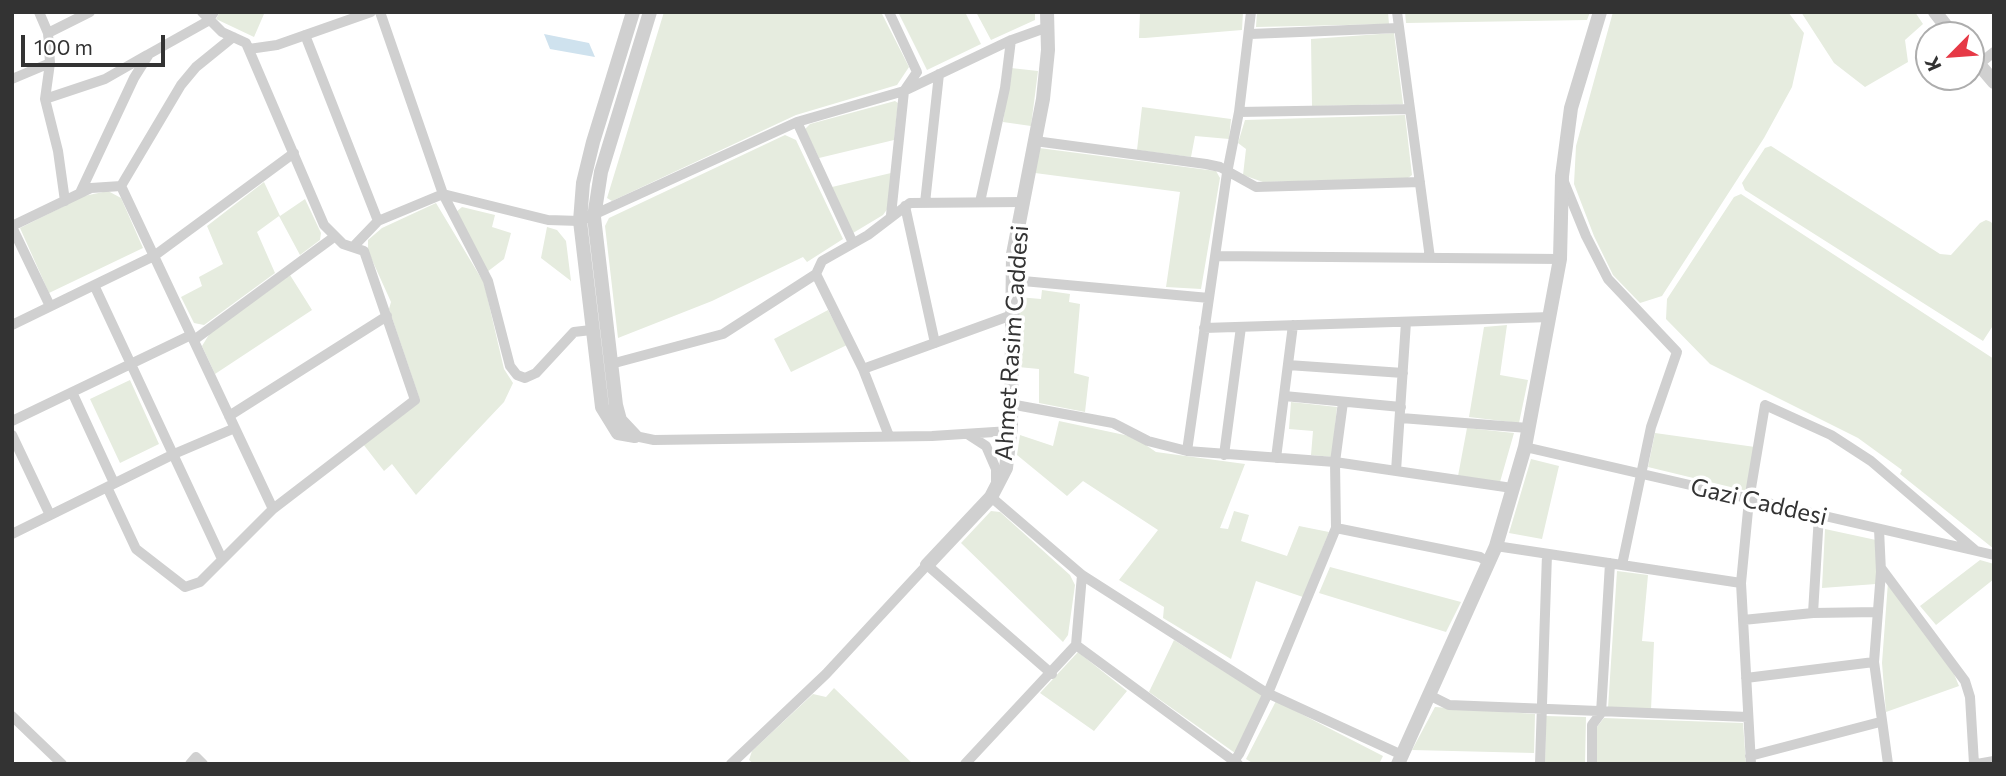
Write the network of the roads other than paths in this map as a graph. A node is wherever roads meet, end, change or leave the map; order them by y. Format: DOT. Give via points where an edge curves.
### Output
graph roads {
  1 [pos="39,12"];
  2 [pos="90,12"];
  3 [pos="371,12"];
  4 [pos="380,12"];
  5 [pos="633,12"];
  6 [pos="650,12"];
  7 [pos="890,12"];
  8 [pos="1251,12"];
  9 [pos="1397,12"];
  10 [pos="1600,12"];
  11 [pos="208,15"];
  12 [pos="343,17"];
  13 [pos="1047,20"];
  14 [pos="1399,28"];
  15 [pos="48,33"];
  16 [pos="1250,34"];
  17 [pos="305,35"];
  18 [pos="233,37"];
  19 [pos="1011,40"];
  20 [pos="249,49"];
  21 [pos="149,54"];
  22 [pos="50,63"];
  23 [pos="939,74"];
  24 [pos="12,79"];
  25 [pos="904,90"];
  26 [pos="45,99"];
  27 [pos="1410,109"];
  28 [pos="1239,112"];
  29 [pos="797,122"];
  30 [pos="1035,141"];
  31 [pos="294,153"];
  32 [pos="1227,173"];
  33 [pos="1562,176"];
  34 [pos="1420,182"];
  35 [pos="121,186"];
  36 [pos="80,193"];
  37 [pos="443,194"];
  38 [pos="65,201"];
  39 [pos="980,202"];
  40 [pos="1023,202"];
  41 [pos="925,203"];
  42 [pos="905,206"];
  43 [pos="891,215"];
  44 [pos="587,219"];
  45 [pos="378,221"];
  46 [pos="12,226"];
  47 [pos="334,237"];
  48 [pos="853,243"];
  49 [pos="353,247"];
  50 [pos="155,256"];
  51 [pos="1215,256"];
  52 [pos="1430,258"];
  53 [pos="1560,259"];
  54 [pos="816,274"];
  55 [pos="1012,280"];
  56 [pos="94,285"];
  57 [pos="1209,298"];
  58 [pos="50,306"];
  59 [pos="1012,315"];
  60 [pos="387,316"];
  61 [pos="1551,317"];
  62 [pos="1406,322"];
  63 [pos="12,325"];
  64 [pos="1293,325"];
  65 [pos="1241,327"];
  66 [pos="1204,328"];
  67 [pos="591,330"];
  68 [pos="192,337"];
  69 [pos="935,343"];
  70 [pos="131,364"];
  71 [pos="611,364"];
  72 [pos="1288,365"];
  73 [pos="863,369"];
  74 [pos="1403,373"];
  75 [pos="72,392"];
  76 [pos="1284,396"];
  77 [pos="1343,402"];
  78 [pos="1010,404"];
  79 [pos="1401,412"];
  80 [pos="229,416"];
  81 [pos="12,421"];
  82 [pos="235,428"];
  83 [pos="1528,428"];
  84 [pos="1010,431"];
  85 [pos="12,435"];
  86 [pos="969,435"];
  87 [pos="635,436"];
  88 [pos="890,436"];
  89 [pos="1525,447"];
  90 [pos="1187,451"];
  91 [pos="174,454"];
  92 [pos="1224,455"];
  93 [pos="1276,458"];
  94 [pos="1335,462"];
  95 [pos="1396,471"];
  96 [pos="1640,475"];
  97 [pos="110,485"];
  98 [pos="1512,488"];
  99 [pos="994,493"];
  100 [pos="1749,500"];
  101 [pos="273,509"];
  102 [pos="50,515"];
  103 [pos="1819,515"];
  104 [pos="1336,528"];
  105 [pos="1879,529"];
  106 [pos="12,534"];
  107 [pos="1496,546"];
  108 [pos="1975,550"];
  109 [pos="1547,554"];
  110 [pos="1994,555"];
  111 [pos="222,559"];
  112 [pos="1488,562"];
  113 [pos="1616,564"];
  114 [pos="927,565"];
  115 [pos="1881,568"];
  116 [pos="1082,575"];
  117 [pos="1741,583"];
  118 [pos="1878,611"];
  119 [pos="1813,613"];
  120 [pos="1743,620"];
  121 [pos="1076,645"];
  122 [pos="1874,662"];
  123 [pos="1052,674"];
  124 [pos="1746,678"];
  125 [pos="1268,693"];
  126 [pos="1429,695"];
  127 [pos="1540,710"];
  128 [pos="1601,713"];
  129 [pos="12,716"];
  130 [pos="1748,717"];
  131 [pos="1880,722"];
  132 [pos="1400,759"];
  133 [pos="47,760"];
  134 [pos="1751,760"];
  135 [pos="1994,761"];
  136 [pos="1235,763"];
  137 [pos="62,764"];
  138 [pos="190,764"];
  139 [pos="202,764"];
  140 [pos="731,764"];
  141 [pos="965,764"];
  142 [pos="1540,764"];
  143 [pos="1592,764"];
  144 [pos="1888,764"];
  145 [pos="1975,764"];
  1 -- 15 [label="street"];
  2 -- 15 [label="street"];
  3 -- 12 [label="street"];
  4 -- 37 [label="street"];
  5 -- 44 [label="street" via="583,183"];
  6 -- 44 [label="street"];
  7 -- 25 [label="street" via="917,72"];
  8 -- 16 [label="street"];
  9 -- 14 [label="street"];
  10 -- 33 [label="street" via="1571,108"];
  11 -- 18 [label="street"];
  11 -- 21 [label="street"];
  12 -- 17 [label="street"];
  13 -- 19 [label="street"];
  13 -- 30 [label="street, Ahmet Rasim Caddesi" via="1046,77"];
  14 -- 16 [label="street"];
  14 -- 27 [label="street"];
  15 -- 22 [label="street"];
  16 -- 28 [label="street"];
  17 -- 20 [label="street"];
  17 -- 45 [label="street"];
  18 -- 20 [label="street"];
  18 -- 35 [label="street" via="181,85"];
  19 -- 23 [label="street"];
  19 -- 39 [label="street"];
  20 -- 31 [label="street"];
  21 -- 26 [label="street" via="105,79"];
  21 -- 36 [label="street"];
  22 -- 24 [label="street"];
  22 -- 26 [label="street"];
  23 -- 25 [label="street"];
  23 -- 41 [label="street"];
  25 -- 29 [label="street"];
  25 -- 43 [label="street"];
  26 -- 38 [label="street"];
  27 -- 28 [label="street"];
  27 -- 34 [label="street"];
  28 -- 32 [label="street"];
  29 -- 44 [label="street"];
  29 -- 48 [label="street"];
  30 -- 32 [label="street" via="1206,164"];
  30 -- 40 [label="street, Ahmet Rasim Caddesi"];
  31 -- 47 [label="street" via="324,225"];
  31 -- 50 [label="street"];
  32 -- 34 [label="street" via="1256,187"];
  32 -- 51 [label="street"];
  33 -- 53 [label="street"];
  33 -- 96 [label="street" via="1608,279 1677,352 1657,403"];
  34 -- 52 [label="street"];
  35 -- 36 [label="street"];
  35 -- 50 [label="street"];
  36 -- 38 [label="street"];
  37 -- 44 [label="street" via="548,220"];
  37 -- 45 [label="street"];
  37 -- 67 [label="street" via="488,281 510,366 517,375 525,378 536,373 574,332"];
  38 -- 46 [label="street"];
  39 -- 40 [label="street"];
  39 -- 41 [label="street"];
  40 -- 55 [label="street, Ahmet Rasim Caddesi"];
  41 -- 42 [label="street"];
  42 -- 43 [label="street"];
  42 -- 69 [label="street"];
  43 -- 48 [label="street"];
  44 -- 67 [label="street"];
  44 -- 71 [label="street"];
  45 -- 49 [label="street"];
  46 -- 58 [label="street"];
  47 -- 49 [label="street"];
  47 -- 68 [label="street"];
  48 -- 54 [label="street" via="822,261"];
  49 -- 60 [label="street" via="364,251"];
  50 -- 56 [label="street"];
  50 -- 68 [label="street"];
  51 -- 52 [label="street"];
  51 -- 57 [label="street"];
  52 -- 53 [label="street"];
  53 -- 61 [label="street"];
  54 -- 71 [label="street" via="723,334"];
  54 -- 73 [label="street"];
  55 -- 57 [label="street"];
  55 -- 59 [label="street, Ahmet Rasim Caddesi"];
  56 -- 58 [label="street"];
  56 -- 70 [label="street"];
  57 -- 66 [label="street"];
  58 -- 63 [label="street"];
  59 -- 69 [label="street"];
  59 -- 78 [label="street, Ahmet Rasim Caddesi"];
  60 -- 80 [label="street"];
  60 -- 101 [label="street" via="415,400"];
  61 -- 62 [label="street"];
  61 -- 83 [label="street"];
  62 -- 64 [label="street"];
  62 -- 74 [label="street"];
  64 -- 65 [label="street"];
  64 -- 72 [label="street"];
  65 -- 66 [label="street"];
  65 -- 92 [label="street"];
  66 -- 90 [label="street"];
  67 -- 87 [label="street" via="604,412 618,433"];
  68 -- 70 [label="street"];
  68 -- 80 [label="street"];
  69 -- 73 [label="street"];
  70 -- 75 [label="street"];
  70 -- 91 [label="street"];
  71 -- 87 [label="street" via="618,415"];
  72 -- 74 [label="street"];
  72 -- 76 [label="street"];
  73 -- 88 [label="street"];
  74 -- 79 [label="street"];
  75 -- 81 [label="street"];
  75 -- 97 [label="street"];
  76 -- 77 [label="street"];
  76 -- 93 [label="street"];
  77 -- 79 [label="street"];
  77 -- 94 [label="street"];
  78 -- 84 [label="street, Ahmet Rasim Caddesi"];
  78 -- 90 [label="street" via="1113,424 1149,441"];
  79 -- 83 [label="street"];
  79 -- 95 [label="street"];
  80 -- 82 [label="street"];
  82 -- 91 [label="street"];
  82 -- 101 [label="street"];
  83 -- 89 [label="street"];
  84 -- 86 [label="street"];
  84 -- 99 [label="street, Ahmet Rasim Caddesi" via="1006,468"];
  85 -- 102 [label="street"];
  86 -- 88 [label="street"];
  86 -- 99 [label="street" via="986,446 996,469"];
  87 -- 88 [label="street" via="654,440"];
  89 -- 96 [label="street, Gazi Caddesi"];
  89 -- 98 [label="street"];
  90 -- 92 [label="street"];
  91 -- 97 [label="street"];
  91 -- 111 [label="street"];
  92 -- 93 [label="street"];
  93 -- 94 [label="street"];
  94 -- 95 [label="street"];
  94 -- 104 [label="street"];
  95 -- 98 [label="street"];
  96 -- 100 [label="street, Gazi Caddesi"];
  96 -- 113 [label="street"];
  97 -- 102 [label="street"];
  97 -- 111 [label="street" via="136,549 185,587 200,582"];
  98 -- 107 [label="street"];
  99 -- 114 [label="street, Ahmet Rasim Caddesi"];
  99 -- 116 [label="street"];
  100 -- 103 [label="street, Gazi Caddesi"];
  100 -- 108 [label="street" via="1765,405 1830,435 1871,461"];
  100 -- 117 [label="street"];
  101 -- 111 [label="street"];
  102 -- 106 [label="street"];
  103 -- 105 [label="street, Gazi Caddesi"];
  103 -- 119 [label="street"];
  104 -- 112 [label="street"];
  104 -- 125 [label="street"];
  105 -- 108 [label="street, Gazi Caddesi"];
  105 -- 115 [label="street"];
  107 -- 109 [label="street"];
  107 -- 112 [label="street"];
  108 -- 110 [label="street, Gazi Caddesi"];
  109 -- 113 [label="street"];
  109 -- 127 [label="street"];
  112 -- 126 [label="street"];
  113 -- 117 [label="street"];
  113 -- 128 [label="street"];
  114 -- 123 [label="street"];
  114 -- 140 [label="street" via="825,674"];
  115 -- 118 [label="street"];
  115 -- 145 [label="street" via="1965,681"];
  116 -- 121 [label="street"];
  116 -- 125 [label="street"];
  117 -- 120 [label="street"];
  118 -- 119 [label="street"];
  118 -- 122 [label="street"];
  119 -- 120 [label="street"];
  120 -- 124 [label="street"];
  121 -- 123 [label="street"];
  121 -- 136 [label="street"];
  122 -- 124 [label="street"];
  122 -- 131 [label="street"];
  123 -- 141 [label="street"];
  124 -- 130 [label="street"];
  125 -- 132 [label="street"];
  125 -- 136 [label="street"];
  126 -- 127 [label="street" via="1449,705"];
  126 -- 132 [label="street"];
  127 -- 128 [label="street"];
  127 -- 142 [label="street"];
  128 -- 130 [label="street"];
  128 -- 143 [label="street" via="1592,725"];
  129 -- 133 [label="street"];
  130 -- 134 [label="street"];
  131 -- 134 [label="street"];
  131 -- 144 [label="street"];
  133 -- 137 [label="street"];
  135 -- 145 [label="street"];
  138 -- 139 [label="street" via="196,757"];
}
